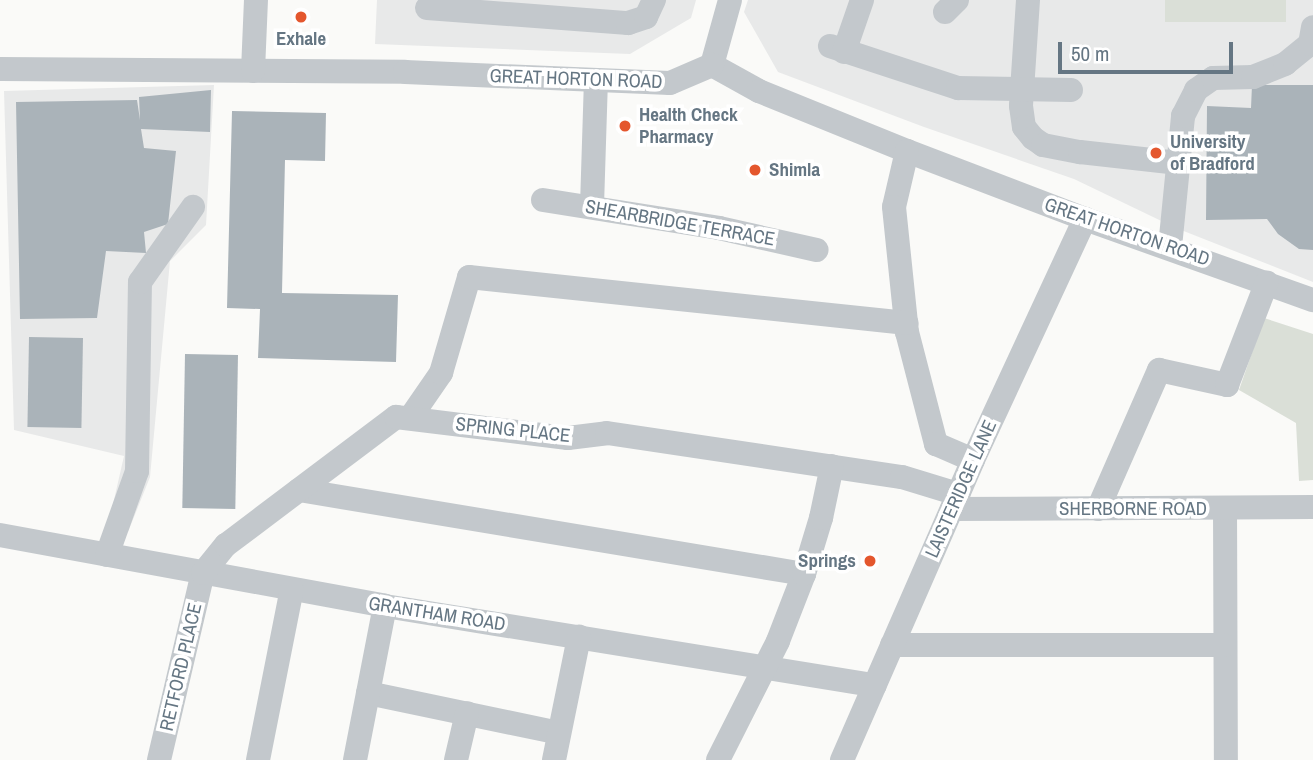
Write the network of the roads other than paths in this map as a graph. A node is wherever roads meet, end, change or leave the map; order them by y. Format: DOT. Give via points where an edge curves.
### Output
graph roads {
  1 [pos="256,0"];
  2 [pos="654,0"];
  3 [pos="730,0"];
  4 [pos="862,0"];
  5 [pos="1028,0"];
  6 [pos="427,8"];
  7 [pos="1313,27"];
  8 [pos="712,65"];
  9 [pos="0,69"];
  10 [pos="253,71"];
  11 [pos="596,82"];
  12 [pos="1022,88"];
  13 [pos="1072,90"];
  14 [pos="907,151"];
  15 [pos="1178,163"];
  16 [pos="543,200"];
  17 [pos="592,206"];
  18 [pos="193,207"];
  19 [pos="1085,219"];
  20 [pos="1170,247"];
  21 [pos="817,250"];
  22 [pos="1267,282"];
  23 [pos="1313,300"];
  24 [pos="906,323"];
  25 [pos="410,418"];
  26 [pos="973,460"];
  27 [pos="832,466"];
  28 [pos="299,490"];
  29 [pos="955,502"];
  30 [pos="1313,507"];
  31 [pos="1225,508"];
  32 [pos="1098,509"];
  33 [pos="0,535"];
  34 [pos="107,555"];
  35 [pos="203,573"];
  36 [pos="804,574"];
  37 [pos="292,589"];
  38 [pos="385,606"];
  39 [pos="579,637"];
  40 [pos="1224,645"];
  41 [pos="892,646"];
  42 [pos="765,666"];
  43 [pos="875,685"];
  44 [pos="368,693"];
  45 [pos="467,713"];
  46 [pos="559,733"];
  47 [pos="159,760"];
  48 [pos="258,760"];
  49 [pos="355,760"];
  50 [pos="456,760"];
  51 [pos="554,760"];
  52 [pos="718,760"];
  53 [pos="842,760"];
  54 [pos="1226,760"];
  1 -- 10 [label="street"];
  2 -- 6 [label="street" via="646,17 628,23"];
  3 -- 8 [label="street"];
  4 -- 12 [label="street" via="837,49 958,88"];
  5 -- 12 [label="street"];
  7 -- 15 [label="street" via="1310,44 1285,64 1254,76 1213,78 1196,90 1183,116"];
  8 -- 11 [label="street, GREAT HORTON ROAD" via="670,83"];
  8 -- 14 [label="street, GREAT HORTON ROAD" via="759,91"];
  9 -- 10 [label="street, GREAT HORTON ROAD"];
  10 -- 11 [label="street, GREAT HORTON ROAD" via="405,72"];
  11 -- 17 [label="street"];
  12 -- 13 [label="street"];
  12 -- 15 [label="street" via="1024,127 1043,145"];
  14 -- 19 [label="street, GREAT HORTON ROAD"];
  14 -- 24 [label="street" via="894,207"];
  15 -- 20 [label="street"];
  16 -- 17 [label="street, SHEARBRIDGE TERRACE"];
  17 -- 21 [label="street, SHEARBRIDGE TERRACE"];
  18 -- 34 [label="street" via="140,282 137,471"];
  19 -- 20 [label="street, GREAT HORTON ROAD"];
  19 -- 26 [label="street, LAISTERIDGE LANE"];
  20 -- 22 [label="street, GREAT HORTON ROAD"];
  22 -- 23 [label="street, GREAT HORTON ROAD"];
  22 -- 32 [label="street" via="1227,385 1159,370"];
  24 -- 25 [label="street" via="469,277 441,373"];
  24 -- 26 [label="street" via="936,444"];
  25 -- 27 [label="street, SPRING PLACE" via="568,438 607,433"];
  25 -- 28 [label="street, SPRING PLACE" via="396,417"];
  26 -- 29 [label="street, LAISTERIDGE LANE"];
  27 -- 29 [label="street, SPRING PLACE" via="902,477"];
  27 -- 36 [label="street"];
  28 -- 35 [label="street, SPRING PLACE" via="226,545"];
  28 -- 36 [label="street"];
  29 -- 32 [label="street, SHERBORNE ROAD"];
  29 -- 41 [label="street, LAISTERIDGE LANE"];
  30 -- 31 [label="street, SHERBORNE ROAD"];
  31 -- 32 [label="street, SHERBORNE ROAD"];
  31 -- 40 [label="street"];
  33 -- 34 [label="street, GRANTHAM ROAD"];
  34 -- 35 [label="street, GRANTHAM ROAD"];
  35 -- 37 [label="street, GRANTHAM ROAD"];
  35 -- 47 [label="street, RETFORD PLACE"];
  36 -- 42 [label="street"];
  37 -- 38 [label="street, GRANTHAM ROAD"];
  37 -- 48 [label="street"];
  38 -- 39 [label="street, GRANTHAM ROAD"];
  38 -- 44 [label="street"];
  39 -- 42 [label="street, GRANTHAM ROAD"];
  39 -- 46 [label="street"];
  40 -- 41 [label="street"];
  40 -- 54 [label="street"];
  41 -- 43 [label="street, LAISTERIDGE LANE"];
  42 -- 43 [label="street, GRANTHAM ROAD"];
  42 -- 52 [label="street"];
  43 -- 53 [label="street, LAISTERIDGE LANE"];
  44 -- 45 [label="street"];
  44 -- 49 [label="street"];
  45 -- 46 [label="street"];
  45 -- 50 [label="street"];
  46 -- 51 [label="street"];
}
